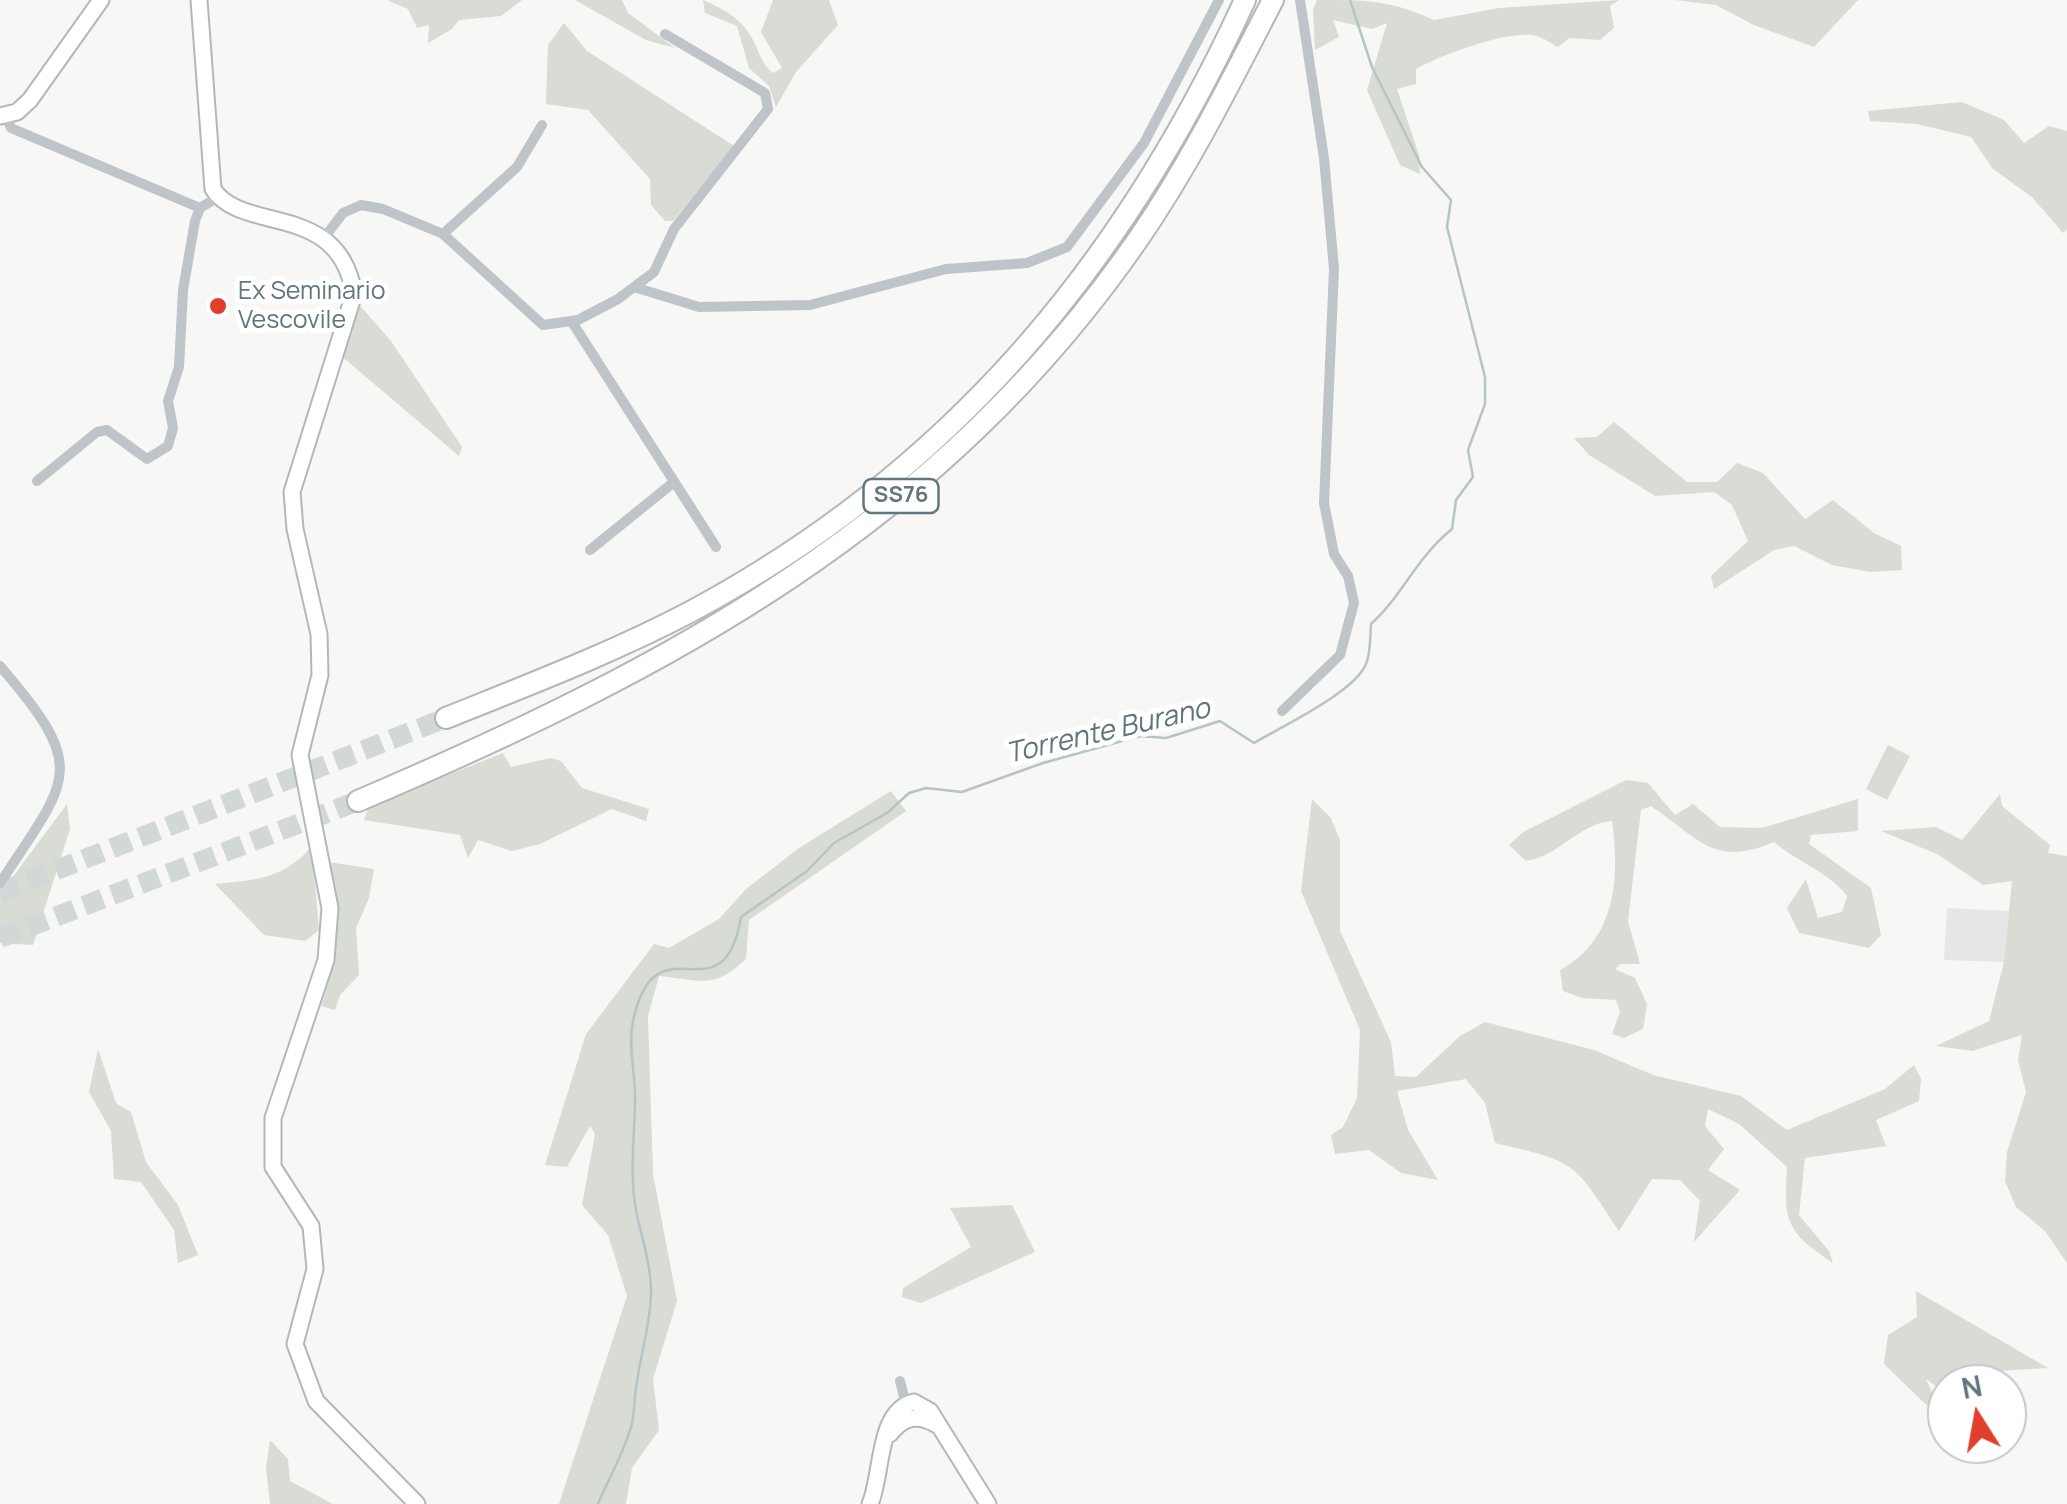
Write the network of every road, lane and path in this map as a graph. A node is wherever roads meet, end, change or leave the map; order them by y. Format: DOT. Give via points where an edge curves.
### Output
graph roads {
  1 [pos="101,0"];
  2 [pos="199,0"];
  3 [pos="1219,0"];
  4 [pos="1245,0"];
  5 [pos="1273,0"];
  6 [pos="1300,0"];
  7 [pos="665,34"];
  8 [pos="3,116"];
  9 [pos="542,125"];
  10 [pos="218,196"];
  11 [pos="200,208"];
  12 [pos="443,234"];
  13 [pos="324,238"];
  14 [pos="634,287"];
  15 [pos="572,322"];
  16 [pos="37,481"];
  17 [pos="674,482"];
  18 [pos="716,547"];
  19 [pos="590,550"];
  20 [pos="0,666"];
  21 [pos="1282,711"];
  22 [pos="446,718"];
  23 [pos="358,801"];
  24 [pos="0,883"];
  25 [pos="900,1381"];
  26 [pos="907,1411"];
  27 [pos="417,1504"];
  28 [pos="870,1504"];
  29 [pos="988,1504"];
  1 -- 8 [label="main road" via="30,100"];
  2 -- 10 [label="main road" via="208,150"];
  3 -- 14 [label="street" via="1144,143 1067,248 1028,263 946,270 810,305 699,307"];
  4 -- 22 [label="highway, SS76" via="1187,119 1125,223 1072,295 971,408 902,470 772,563 636,638"];
  5 -- 23 [label="highway, SS76" via="1202,136 1119,265 1024,380 918,482 832,550 680,650"];
  6 -- 21 [label="street" via="1334,269 1324,503 1334,554 1354,603 1340,655"];
  7 -- 14 [label="street" via="765,93 768,109 674,229 654,272"];
  8 -- 11 [label="street" via="11,128"];
  9 -- 12 [label="street" via="517,167"];
  10 -- 11 [label="street"];
  10 -- 13 [label="main road"];
  11 -- 16 [label="street" via="183,290 179,367 168,401 168,446 147,460 112,431 97,432"];
  12 -- 13 [label="street" via="361,205 343,213"];
  12 -- 15 [label="street" via="534,320 551,327"];
  13 -- 27 [label="main road" via="350,273 354,294 292,492 320,634 320,675 300,755 330,908 326,960 274,1118 273,1168 310,1226 315,1270 296,1344 316,1402"];
  14 -- 15 [label="street"];
  15 -- 17 [label="street"];
  17 -- 18 [label="street"];
  17 -- 19 [label="street"];
  20 -- 24 [label="street" via="42,714 63,768 52,806"];
  25 -- 26 [label="street"];
  26 -- 28 [label="main road" via="893,1414"];
  26 -- 29 [label="main road" via="922,1404"];
}
